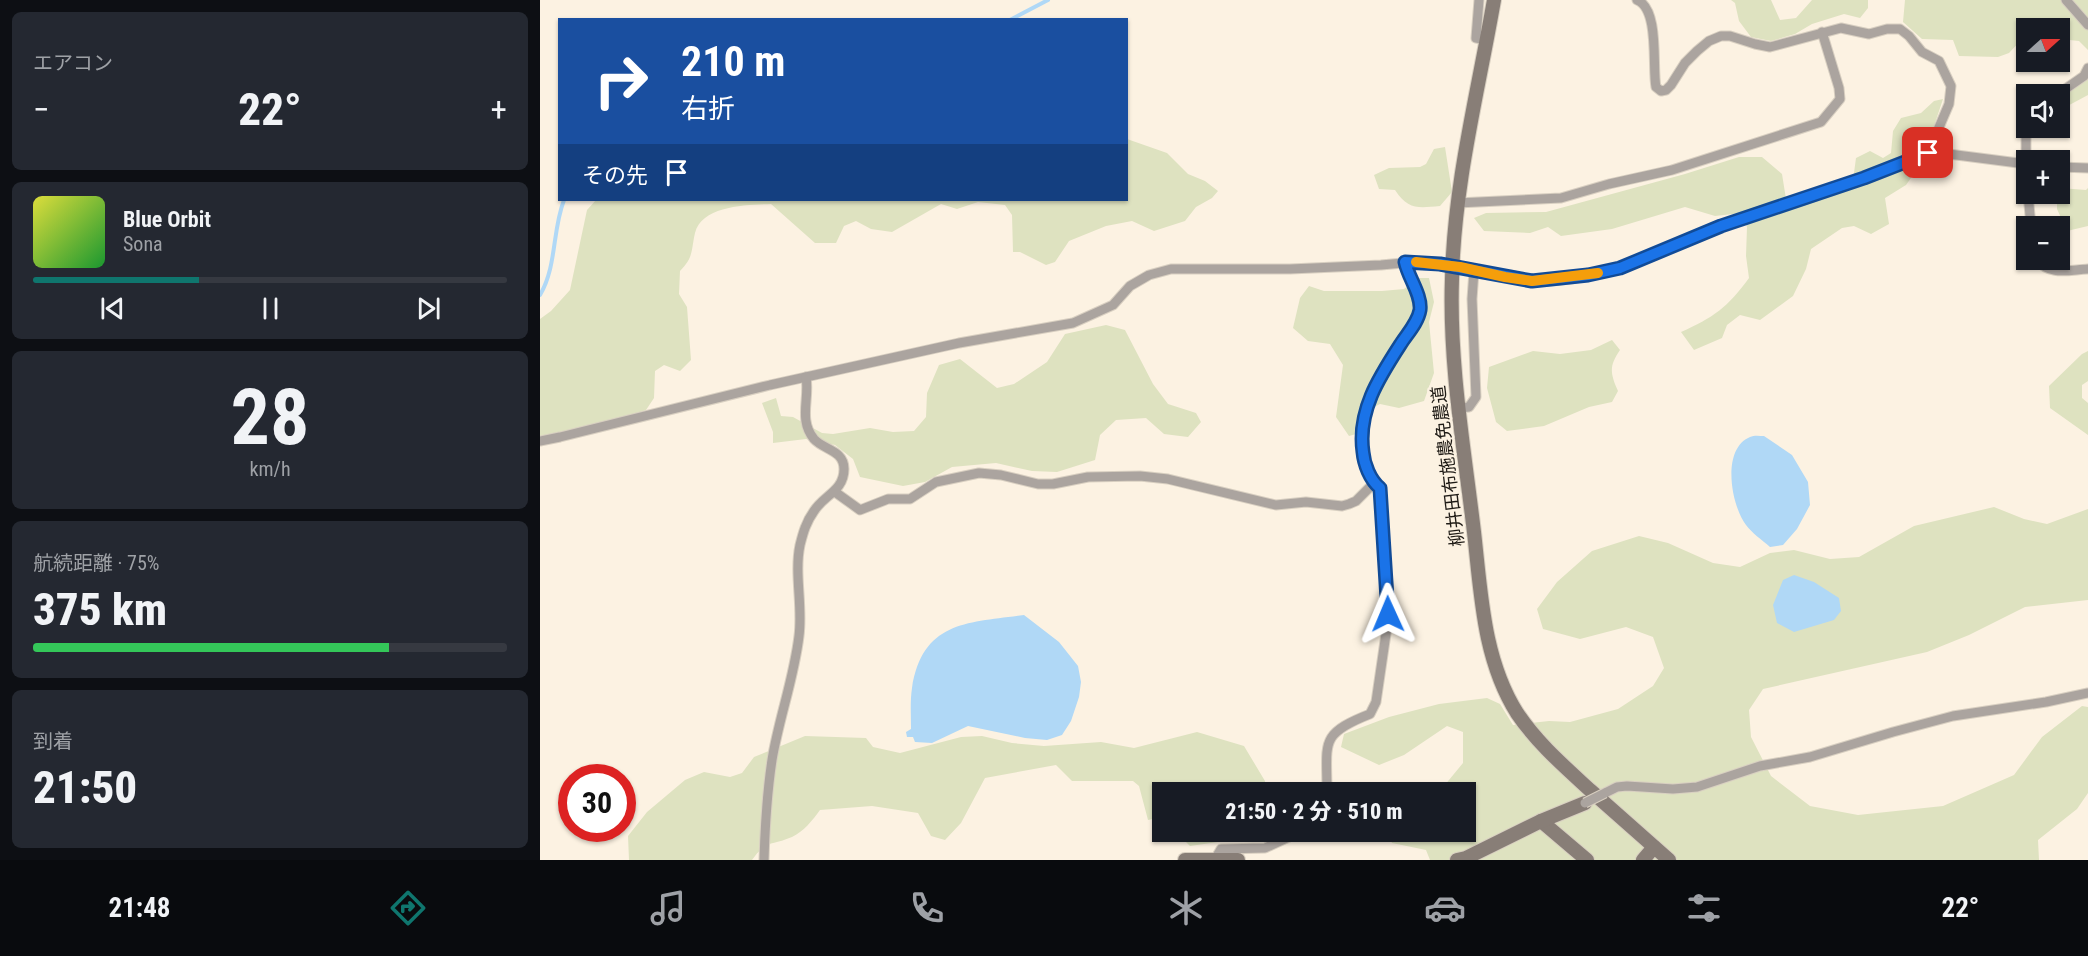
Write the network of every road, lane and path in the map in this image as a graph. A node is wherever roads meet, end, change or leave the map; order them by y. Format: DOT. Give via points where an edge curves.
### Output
graph roads {
  1 [pos="1479,0"];
  2 [pos="1494,0"];
  3 [pos="1637,0"];
  4 [pos="2066,0"];
  5 [pos="2088,25"];
  6 [pos="1822,32"];
  7 [pos="1487,40"];
  8 [pos="2088,68"];
  9 [pos="2070,86"];
  10 [pos="1928,153"];
  11 [pos="2016,163"];
  12 [pos="2070,167"];
  13 [pos="2088,168"];
  14 [pos="1458,203"];
  15 [pos="1405,262"];
  16 [pos="2088,269"];
  17 [pos="2050,270"];
  18 [pos="1474,271"];
  19 [pos="806,377"];
  20 [pos="1459,408"];
  21 [pos="540,441"];
  22 [pos="1374,483"];
  23 [pos="835,492"];
  24 [pos="2088,693"];
  25 [pos="1327,782"];
  26 [pos="1585,803"];
  27 [pos="1541,821"];
  28 [pos="1278,842"];
  29 [pos="1654,847"];
  30 [pos="1215,859"];
  31 [pos="764,860"];
  32 [pos="1185,860"];
  33 [pos="1238,860"];
  34 [pos="1457,860"];
  35 [pos="1587,860"];
  36 [pos="1643,860"];
  37 [pos="1669,860"];
  1 -- 7 [label="street" via="1476,38"];
  2 -- 7 [label="street, 柳井田布施農免農道"];
  3 -- 6 [label="street" via="1646,8 1652,28 1654,79 1661,91 1671,85 1697,51 1721,36 1770,47"];
  4 -- 5 [label="street"];
  6 -- 10 [label="street" via="1841,28 1869,34 1900,29 1922,52 1939,61 1951,86 1949,104"];
  6 -- 14 [label="street" via="1840,99 1821,122 1672,170 1562,198"];
  7 -- 14 [label="street, 柳井田布施農免農道"];
  8 -- 9 [label="street"];
  10 -- 11 [label="street"];
  10 -- 18 [label="street" via="1721,226 1620,268 1532,281"];
  12 -- 13 [label="street"];
  14 -- 20 [label="street, 柳井田布施農免農道" via="1451,332"];
  15 -- 18 [label="street, bridge"];
  15 -- 19 [label="street" via="1290,269 1172,269 1149,275 1130,286 1113,305 1073,323"];
  15 -- 22 [label="street" via="1420,310 1369,399 1363,419 1364,460"];
  16 -- 17 [label="street"];
  18 -- 20 [label="street" via="1476,397 1469,407"];
  19 -- 21 [label="street"];
  19 -- 23 [label="street" via="807,427 815,440 841,456 844,464 841,485"];
  20 -- 29 [label="street, 柳井田布施農免農道" via="1483,609 1502,683 1535,737"];
  22 -- 23 [label="street" via="1356,501 1342,506 1306,502 1276,505 1140,476 1088,477 1038,484 979,473 936,482 910,499 888,499 860,510"];
  22 -- 25 [label="street" via="1380,488 1388,601 1376,702 1370,714 1333,734 1328,744"];
  23 -- 31 [label="street" via="815,509 799,548 800,633 772,759"];
  24 -- 26 [label="street, bridge" via="1953,716 1810,757 1760,766 1697,787 1617,787"];
  26 -- 27 [label="street"];
  27 -- 34 [label="street"];
  27 -- 35 [label="street"];
  28 -- 30 [label="street" via="1265,848 1221,849"];
  29 -- 36 [label="street"];
  29 -- 37 [label="street, 柳井田布施農免農道"];
  30 -- 32 [label="street"];
  30 -- 33 [label="street"];
}
